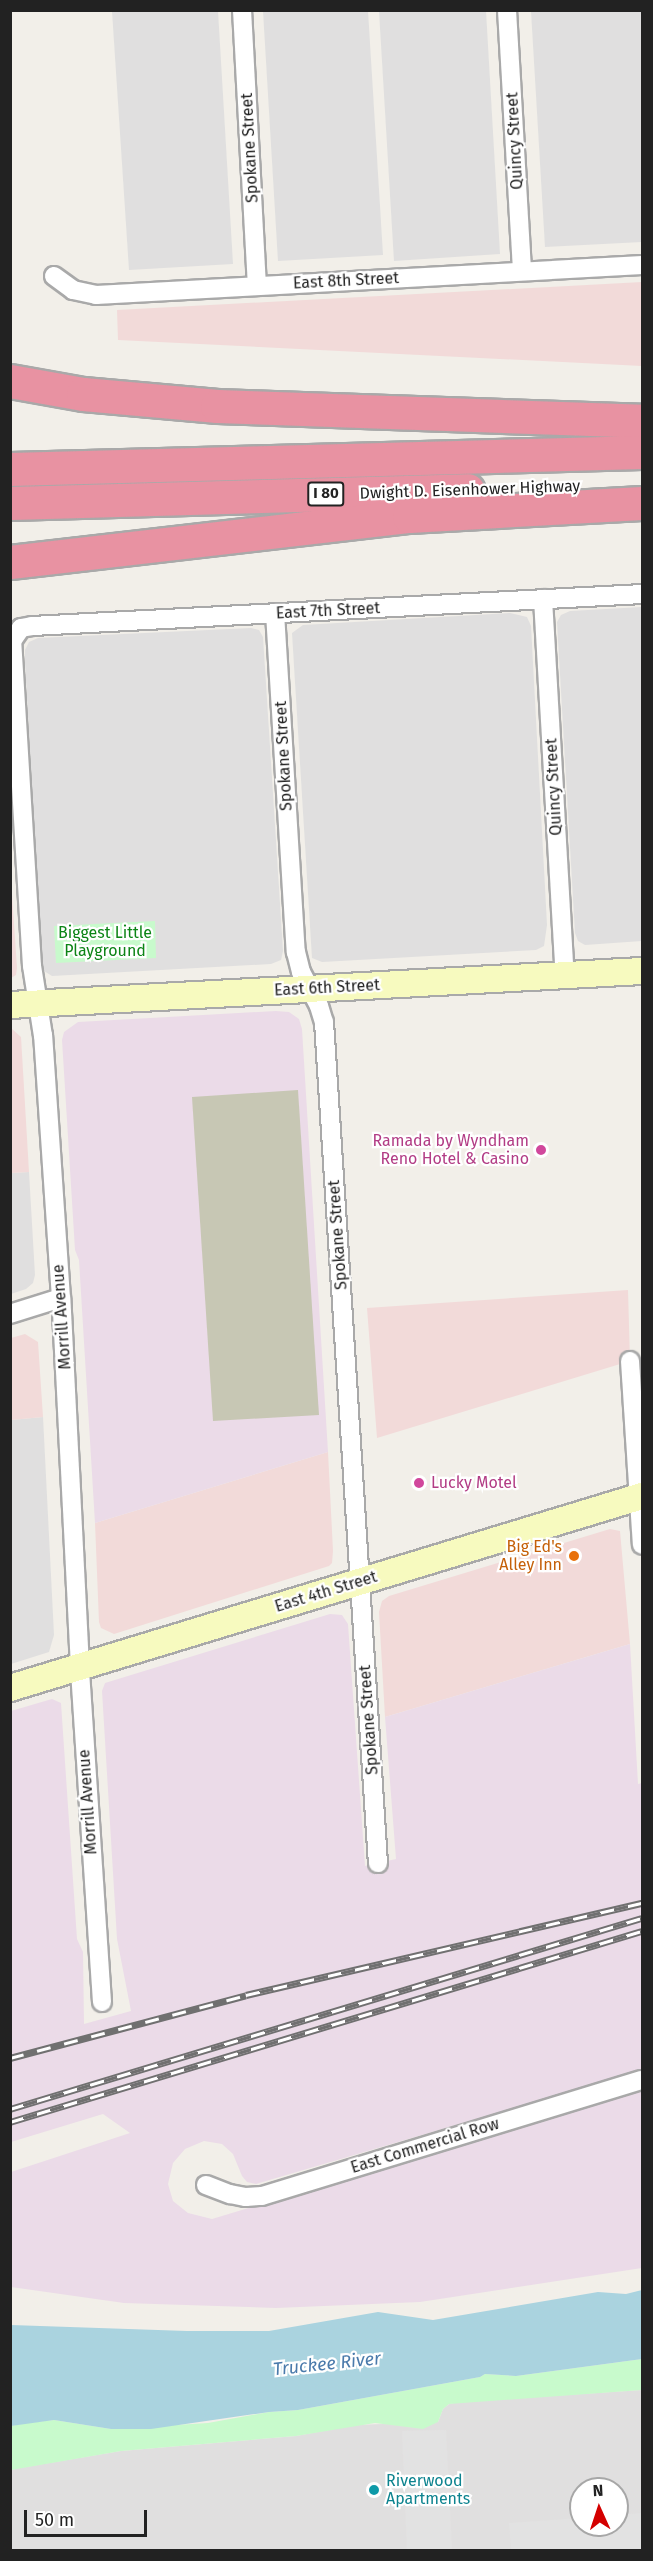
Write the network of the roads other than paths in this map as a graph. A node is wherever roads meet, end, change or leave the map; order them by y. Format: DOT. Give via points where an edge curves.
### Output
graph roads {
  1 [pos="242,10"];
  2 [pos="507,10"];
  3 [pos="642,265"];
  4 [pos="522,271"];
  5 [pos="54,276"];
  6 [pos="257,285"];
  7 [pos="10,381"];
  8 [pos="642,421"];
  9 [pos="642,452"];
  10 [pos="10,470"];
  11 [pos="642,485"];
  12 [pos="10,503"];
  13 [pos="642,503"];
  14 [pos="10,562"];
  15 [pos="642,594"];
  16 [pos="543,599"];
  17 [pos="275,613"];
  18 [pos="15,633"];
  19 [pos="642,971"];
  20 [pos="565,975"];
  21 [pos="311,989"];
  22 [pos="36,1004"];
  23 [pos="10,1005"];
  24 [pos="61,1298"];
  25 [pos="10,1314"];
  26 [pos="630,1361"];
  27 [pos="641,1496"];
  28 [pos="642,1545"];
  29 [pos="360,1582"];
  30 [pos="80,1667"];
  31 [pos="10,1688"];
  32 [pos="378,1863"];
  33 [pos="102,2002"];
  34 [pos="642,2080"];
  35 [pos="206,2185"];
  1 -- 6 [label="street, Spokane Street"];
  2 -- 4 [label="street, Quincy Street"];
  3 -- 4 [label="street, East 8th Street"];
  4 -- 6 [label="street, East 8th Street"];
  5 -- 6 [label="street, East 8th Street" via="73,291 96,295"];
  7 -- 8 [label="highway" via="83,394 205,405"];
  9 -- 10 [label="highway, Dwight D. Eisenhower Highway / I 80"];
  11 -- 12 [label="highway, Dwight D. Eisenhower Highway / I 80"];
  13 -- 14 [label="highway" via="409,516"];
  15 -- 16 [label="street, East 7th Street"];
  16 -- 17 [label="street, East 7th Street"];
  16 -- 20 [label="street, Quincy Street"];
  17 -- 18 [label="street, East 7th Street" via="44,625 21,628"];
  17 -- 21 [label="street, Spokane Street" via="296,952"];
  18 -- 22 [label="street, Morrill Avenue" via="12,649"];
  19 -- 20 [label="main road, East 6th Street"];
  20 -- 21 [label="main road, East 6th Street"];
  21 -- 22 [label="main road, East 6th Street"];
  21 -- 29 [label="street, Spokane Street" via="324,1022"];
  22 -- 23 [label="main road, East 6th Street"];
  22 -- 24 [label="street, Morrill Avenue" via="43,1036"];
  24 -- 25 [label="street"];
  24 -- 30 [label="street, Morrill Avenue"];
  26 -- 27 [label="street"];
  27 -- 28 [label="street"];
  27 -- 29 [label="main road, East 4th Street"];
  29 -- 30 [label="main road, East 4th Street"];
  29 -- 32 [label="street, Spokane Street"];
  30 -- 31 [label="main road, East 4th Street"];
  30 -- 33 [label="street, Morrill Avenue"];
  34 -- 35 [label="street, East Commercial Row" via="262,2196 230,2194"];
}
